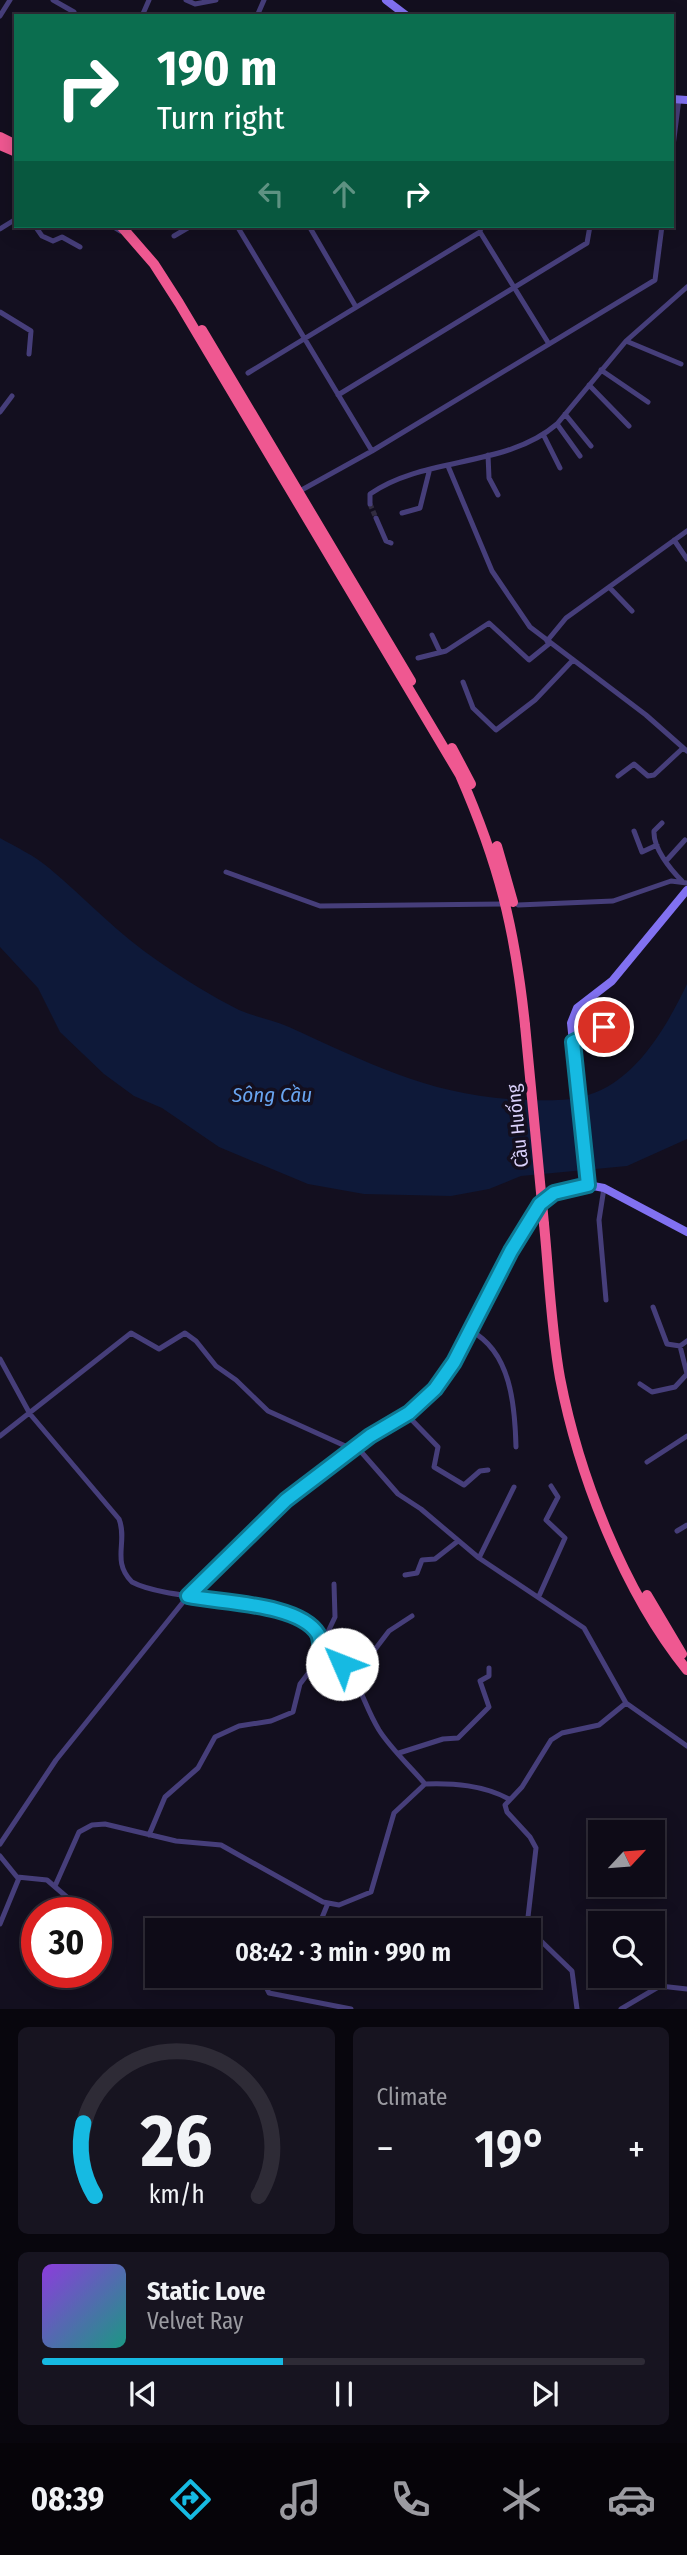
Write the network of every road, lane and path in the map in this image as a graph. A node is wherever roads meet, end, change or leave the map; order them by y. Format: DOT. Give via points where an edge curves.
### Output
graph roads {
  1 [pos="10,0"];
  2 [pos="53,0"];
  3 [pos="187,0"];
  4 [pos="216,0"];
  5 [pos="386,0"];
  6 [pos="74,12"];
  7 [pos="404,14"];
  8 [pos="0,16"];
  9 [pos="679,99"];
  10 [pos="674,138"];
  11 [pos="36,228"];
  12 [pos="124,228"];
  13 [pos="188,228"];
  14 [pos="238,228"];
  15 [pos="310,228"];
  16 [pos="590,228"];
  17 [pos="662,228"];
  18 [pos="481,229"];
  19 [pos="174,236"];
  20 [pos="80,247"];
  21 [pos="515,287"];
  22 [pos="687,287"];
  23 [pos="356,307"];
  24 [pos="0,312"];
  25 [pos="305,338"];
  26 [pos="626,341"];
  27 [pos="549,344"];
  28 [pos="29,354"];
  29 [pos="681,364"];
  30 [pos="601,370"];
  31 [pos="248,373"];
  32 [pos="589,385"];
  33 [pos="338,395"];
  34 [pos="12,396"];
  35 [pos="648,402"];
  36 [pos="0,412"];
  37 [pos="565,414"];
  38 [pos="557,424"];
  39 [pos="629,426"];
  40 [pos="544,436"];
  41 [pos="591,446"];
  42 [pos="372,451"];
  43 [pos="488,455"];
  44 [pos="580,456"];
  45 [pos="448,466"];
  46 [pos="560,468"];
  47 [pos="429,472"];
  48 [pos="295,493"];
  49 [pos="498,495"];
  50 [pos="370,503"];
  51 [pos="402,513"];
  52 [pos="376,518"];
  53 [pos="687,531"];
  54 [pos="674,540"];
  55 [pos="391,543"];
  56 [pos="687,559"];
  57 [pos="609,587"];
  58 [pos="632,611"];
  59 [pos="432,635"];
  60 [pos="549,642"];
  61 [pos="440,652"];
  62 [pos="418,658"];
  63 [pos="573,660"];
  64 [pos="463,682"];
  65 [pos="685,750"];
  66 [pos="618,776"];
  67 [pos="662,823"];
  68 [pos="634,831"];
  69 [pos="685,841"];
  70 [pos="657,845"];
  71 [pos="666,861"];
  72 [pos="226,872"];
  73 [pos="684,882"];
  74 [pos="687,890"];
  75 [pos="503,904"];
  76 [pos="518,905"];
  77 [pos="610,1024"];
  78 [pos="573,1042"];
  79 [pos="587,1182"];
  80 [pos="604,1188"];
  81 [pos="547,1223"];
  82 [pos="687,1232"];
  83 [pos="606,1300"];
  84 [pos="653,1307"];
  85 [pos="471,1331"];
  86 [pos="687,1340"];
  87 [pos="680,1346"];
  88 [pos="0,1359"];
  89 [pos="640,1384"];
  90 [pos="30,1414"];
  91 [pos="407,1415"];
  92 [pos="0,1436"];
  93 [pos="687,1436"];
  94 [pos="516,1447"];
  95 [pos="354,1448"];
  96 [pos="647,1462"];
  97 [pos="488,1470"];
  98 [pos="551,1486"];
  99 [pos="514,1487"];
  100 [pos="687,1525"];
  101 [pos="677,1531"];
  102 [pos="458,1541"];
  103 [pos="480,1558"];
  104 [pos="405,1575"];
  105 [pos="334,1584"];
  106 [pos="188,1596"];
  107 [pos="539,1596"];
  108 [pos="412,1616"];
  109 [pos="319,1635"];
  110 [pos="323,1654"];
  111 [pos="687,1660"];
  112 [pos="489,1668"];
  113 [pos="687,1670"];
  114 [pos="354,1677"];
  115 [pos="626,1703"];
  116 [pos="687,1746"];
  117 [pos="399,1753"];
  118 [pos="425,1784"];
  119 [pos="509,1799"];
  120 [pos="149,1835"];
  121 [pos="0,1844"];
  122 [pos="0,1856"];
  123 [pos="19,1878"];
  124 [pos="55,1886"];
  125 [pos="67,1897"];
  126 [pos="328,1903"];
  127 [pos="322,1918"];
  128 [pos="0,1924"];
  129 [pos="266,1988"];
  130 [pos="687,1990"];
  131 [pos="351,2009"];
  132 [pos="577,2009"];
  133 [pos="621,2009"];
  1 -- 8 [label="street"];
  2 -- 6 [label="street"];
  3 -- 4 [label="street" via="195,4"];
  5 -- 7 [label="street"];
  9 -- 10 [label="street"];
  11 -- 20 [label="street" via="41,236 53,241 62,237"];
  12 -- 48 [label="highway, Cầu Huống" via="168,285"];
  13 -- 19 [label="street"];
  14 -- 25 [label="street"];
  15 -- 23 [label="street"];
  16 -- 21 [label="street" via="587,243"];
  17 -- 27 [label="street" via="654,279"];
  18 -- 21 [label="street"];
  18 -- 23 [label="street"];
  21 -- 27 [label="street"];
  21 -- 33 [label="street"];
  22 -- 26 [label="street"];
  23 -- 25 [label="street"];
  24 -- 28 [label="street" via="31,331"];
  25 -- 31 [label="street"];
  25 -- 33 [label="street"];
  26 -- 29 [label="street"];
  26 -- 30 [label="street"];
  27 -- 42 [label="street"];
  30 -- 32 [label="street"];
  30 -- 35 [label="street"];
  32 -- 37 [label="street"];
  32 -- 39 [label="street"];
  33 -- 42 [label="street"];
  34 -- 36 [label="street"];
  37 -- 38 [label="street"];
  37 -- 41 [label="street"];
  38 -- 40 [label="street"];
  38 -- 44 [label="street"];
  40 -- 43 [label="street"];
  40 -- 46 [label="street"];
  42 -- 48 [label="street"];
  43 -- 45 [label="street"];
  43 -- 49 [label="street" via="490,480"];
  45 -- 47 [label="street"];
  45 -- 60 [label="street" via="494,575 530,627"];
  47 -- 50 [label="street" via="384,485 370,494"];
  47 -- 51 [label="street" via="420,508"];
  48 -- 81 [label="highway, Cầu Huống, bridge" via="460,775 493,852 528,1024"];
  52 -- 55 [label="street"];
  53 -- 54 [label="street"];
  54 -- 56 [label="street"];
  54 -- 57 [label="street"];
  57 -- 58 [label="street"];
  57 -- 60 [label="street" via="566,618"];
  59 -- 61 [label="street"];
  60 -- 61 [label="street" via="529,660 489,623"];
  60 -- 63 [label="street"];
  61 -- 62 [label="street"];
  63 -- 64 [label="street" via="535,701 496,730 473,708"];
  63 -- 65 [label="street"];
  65 -- 66 [label="street" via="654,775 648,776 634,764"];
  67 -- 70 [label="street" via="653,832"];
  68 -- 70 [label="street" via="642,852"];
  69 -- 71 [label="street"];
  70 -- 71 [label="street"];
  71 -- 73 [label="street"];
  72 -- 75 [label="street" via="320,906"];
  73 -- 76 [label="street" via="671,881 620,900"];
  74 -- 78 [label="street" via="612,981 574,1013"];
  77 -- 78 [label="street"];
  78 -- 79 [label="street"];
  79 -- 80 [label="street"];
  79 -- 85 [label="street" via="554,1193 540,1204"];
  80 -- 82 [label="street"];
  80 -- 83 [label="street" via="598,1220"];
  81 -- 111 [label="highway" via="566,1375 591,1471 629,1560"];
  81 -- 113 [label="highway" via="560,1376 585,1474 628,1573 665,1643"];
  84 -- 87 [label="street" via="663,1339"];
  85 -- 91 [label="street" via="439,1384"];
  85 -- 94 [label="street" via="488,1342 512,1390"];
  86 -- 87 [label="street"];
  87 -- 89 [label="street" via="687,1374 678,1385 652,1392"];
  88 -- 90 [label="street"];
  90 -- 92 [label="street"];
  90 -- 95 [label="street" via="131,1333 159,1349 185,1333 268,1411"];
  90 -- 106 [label="street" via="119,1518 123,1533 119,1558 127,1577 137,1585"];
  91 -- 95 [label="street"];
  91 -- 97 [label="street" via="438,1447 434,1467 464,1485"];
  93 -- 96 [label="street"];
  95 -- 102 [label="street" via="398,1494"];
  95 -- 106 [label="street" via="265,1518"];
  98 -- 107 [label="street" via="558,1497 546,1520 565,1538"];
  99 -- 103 [label="street"];
  100 -- 101 [label="street"];
  102 -- 103 [label="street"];
  102 -- 104 [label="street" via="433,1560 422,1560 417,1573"];
  103 -- 107 [label="street"];
  105 -- 109 [label="street" via="335,1617 327,1634"];
  106 -- 109 [label="street" via="271,1608"];
  106 -- 121 [label="street" via="56,1760"];
  107 -- 115 [label="street" via="584,1628"];
  108 -- 114 [label="street" via="389,1631"];
  109 -- 110 [label="street"];
  110 -- 114 [label="street"];
  110 -- 120 [label="street" via="303,1679 289,1715 239,1726 212,1741 201,1765 165,1797"];
  112 -- 117 [label="street" via="489,1676 480,1681 489,1707 461,1737 443,1738"];
  114 -- 117 [label="street" via="379,1729"];
  115 -- 116 [label="street"];
  115 -- 119 [label="street" via="599,1725 562,1732 551,1740 522,1787"];
  117 -- 118 [label="street"];
  118 -- 119 [label="street" via="490,1790"];
  118 -- 126 [label="street" via="394,1813 371,1892 352,1901"];
  119 -- 132 [label="street" via="507,1812 536,1848 528,1917 538,1938 572,1971"];
  120 -- 124 [label="street" via="116,1824 85,1828 72,1843 66,1868"];
  120 -- 126 [label="street" via="221,1845"];
  122 -- 123 [label="street"];
  123 -- 124 [label="street" via="47,1880"];
  123 -- 128 [label="street"];
  124 -- 125 [label="street"];
  126 -- 127 [label="street"];
  129 -- 131 [label="street" via="269,1993"];
  130 -- 133 [label="street" via="660,1986"];
}
